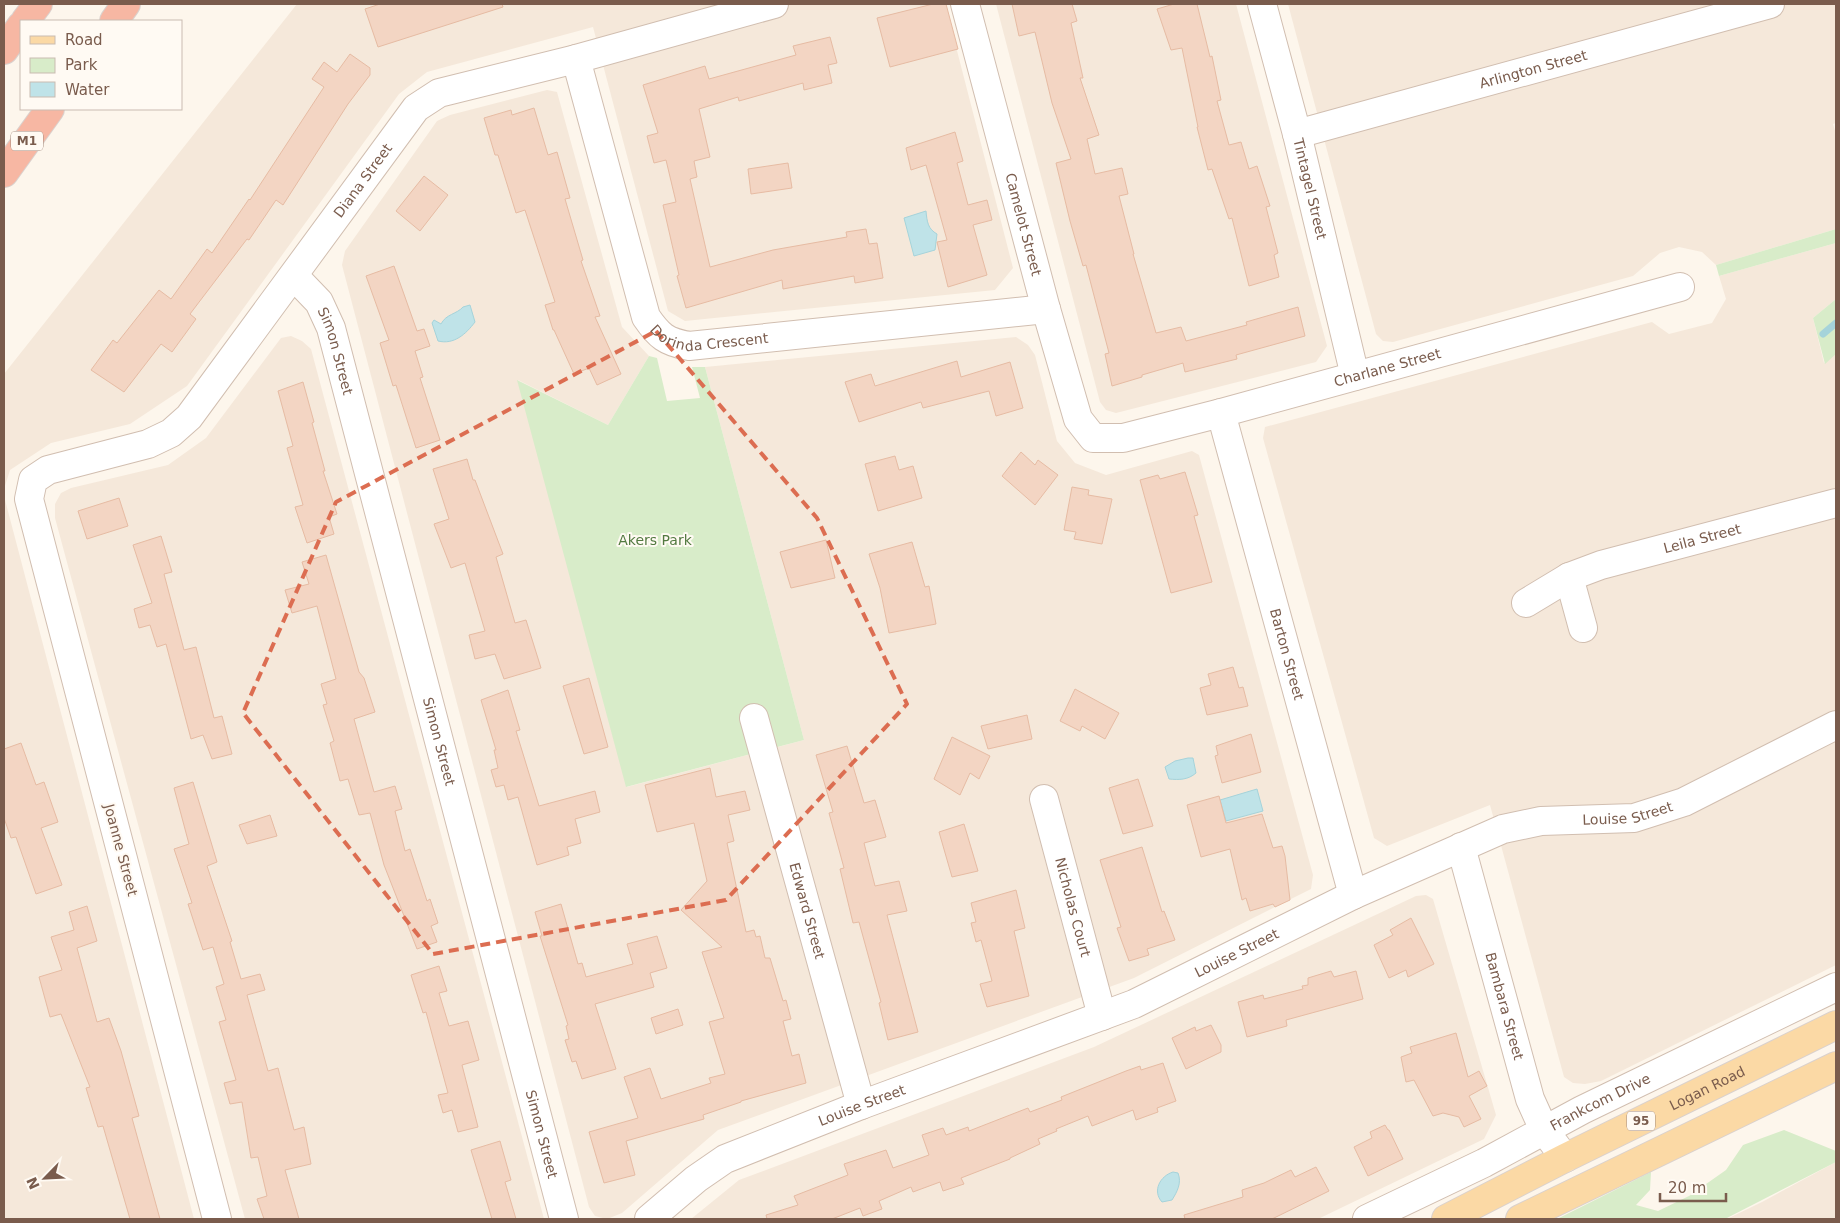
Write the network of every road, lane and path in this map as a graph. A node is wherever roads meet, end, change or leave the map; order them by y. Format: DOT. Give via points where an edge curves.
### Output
graph roads {
  1 [pos="38,4"];
  2 [pos="126,4"];
  3 [pos="774,4"];
  4 [pos="965,4"];
  5 [pos="1262,4"];
  6 [pos="1770,4"];
  7 [pos="26,20"];
  8 [pos="115,20"];
  9 [pos="20,27"];
  10 [pos="4,50"];
  11 [pos="576,59"];
  12 [pos="49,110"];
  13 [pos="1296,134"];
  14 [pos="4,173"];
  15 [pos="294,276"];
  16 [pos="1680,286"];
  17 [pos="1046,309"];
  18 [pos="1354,376"];
  19 [pos="1221,414"];
  20 [pos="1093,438"];
  21 [pos="33,480"];
  22 [pos="1836,503"];
  23 [pos="1569,577"];
  24 [pos="1526,603"];
  25 [pos="1582,628"];
  26 [pos="754,718"];
  27 [pos="1836,725"];
  28 [pos="1044,799"];
  29 [pos="1461,846"];
  30 [pos="1353,895"];
  31 [pos="1836,987"];
  32 [pos="1102,1016"];
  33 [pos="1836,1025"];
  34 [pos="1836,1066"];
  35 [pos="862,1105"];
  36 [pos="1544,1130"];
  37 [pos="1565,1158"];
  38 [pos="217,1219"];
  39 [pos="564,1219"];
  40 [pos="649,1219"];
  41 [pos="1366,1219"];
  42 [pos="1446,1219"];
  43 [pos="1520,1219"];
  1 -- 7 [label="highway"];
  2 -- 8 [label="highway"];
  3 -- 11 [label="street, Diana Street"];
  4 -- 17 [label="street, Camelot Street"];
  5 -- 13 [label="street, Tintagel Street"];
  6 -- 13 [label="street, Arlington Street"];
  9 -- 10 [label="highway"];
  11 -- 15 [label="street, Diana Street" via="439,93 416,108"];
  11 -- 17 [label="street, Dorinda Crescent" via="646,317 657,333 673,343 689,346"];
  12 -- 14 [label="highway, M1"];
  13 -- 18 [label="street, Tintagel Street"];
  15 -- 21 [label="street, Diana Street" via="189,417 171,433 148,444 48,470"];
  15 -- 39 [label="street, Simon Street" via="319,302 331,328"];
  16 -- 18 [label="street, Charlane Street"];
  17 -- 20 [label="street, Camelot Street" via="1078,419"];
  18 -- 19 [label="street, Charlane Street"];
  19 -- 20 [label="street, Charlane Street" via="1123,438"];
  19 -- 30 [label="street, Barton Street"];
  21 -- 38 [label="street, Joanne Street" via="29,498"];
  22 -- 23 [label="street, Leila Street" via="1601,565"];
  23 -- 24 [label="street, Leila Street"];
  23 -- 25 [label="street"];
  26 -- 35 [label="street, Edward Street"];
  27 -- 29 [label="street, Louise Street" via="1684,802 1634,818 1541,821 1502,829"];
  28 -- 32 [label="street, Nicholas Court"];
  29 -- 30 [label="street, Louise Street"];
  29 -- 36 [label="street, Bambara Street" via="1524,1082"];
  30 -- 32 [label="street, Louise Street" via="1134,1004"];
  31 -- 36 [label="street, Frankcom Drive"];
  32 -- 35 [label="street, Louise Street"];
  33 -- 37 [label="main road, Logan Road / 95"];
  34 -- 43 [label="main road"];
  35 -- 40 [label="street, Louise Street" via="725,1159 696,1178"];
  36 -- 37 [label="street, Bambara Street"];
  36 -- 41 [label="street, Frankcom Drive" via="1484,1163"];
  37 -- 42 [label="main road, Logan Road / 95"];
}
